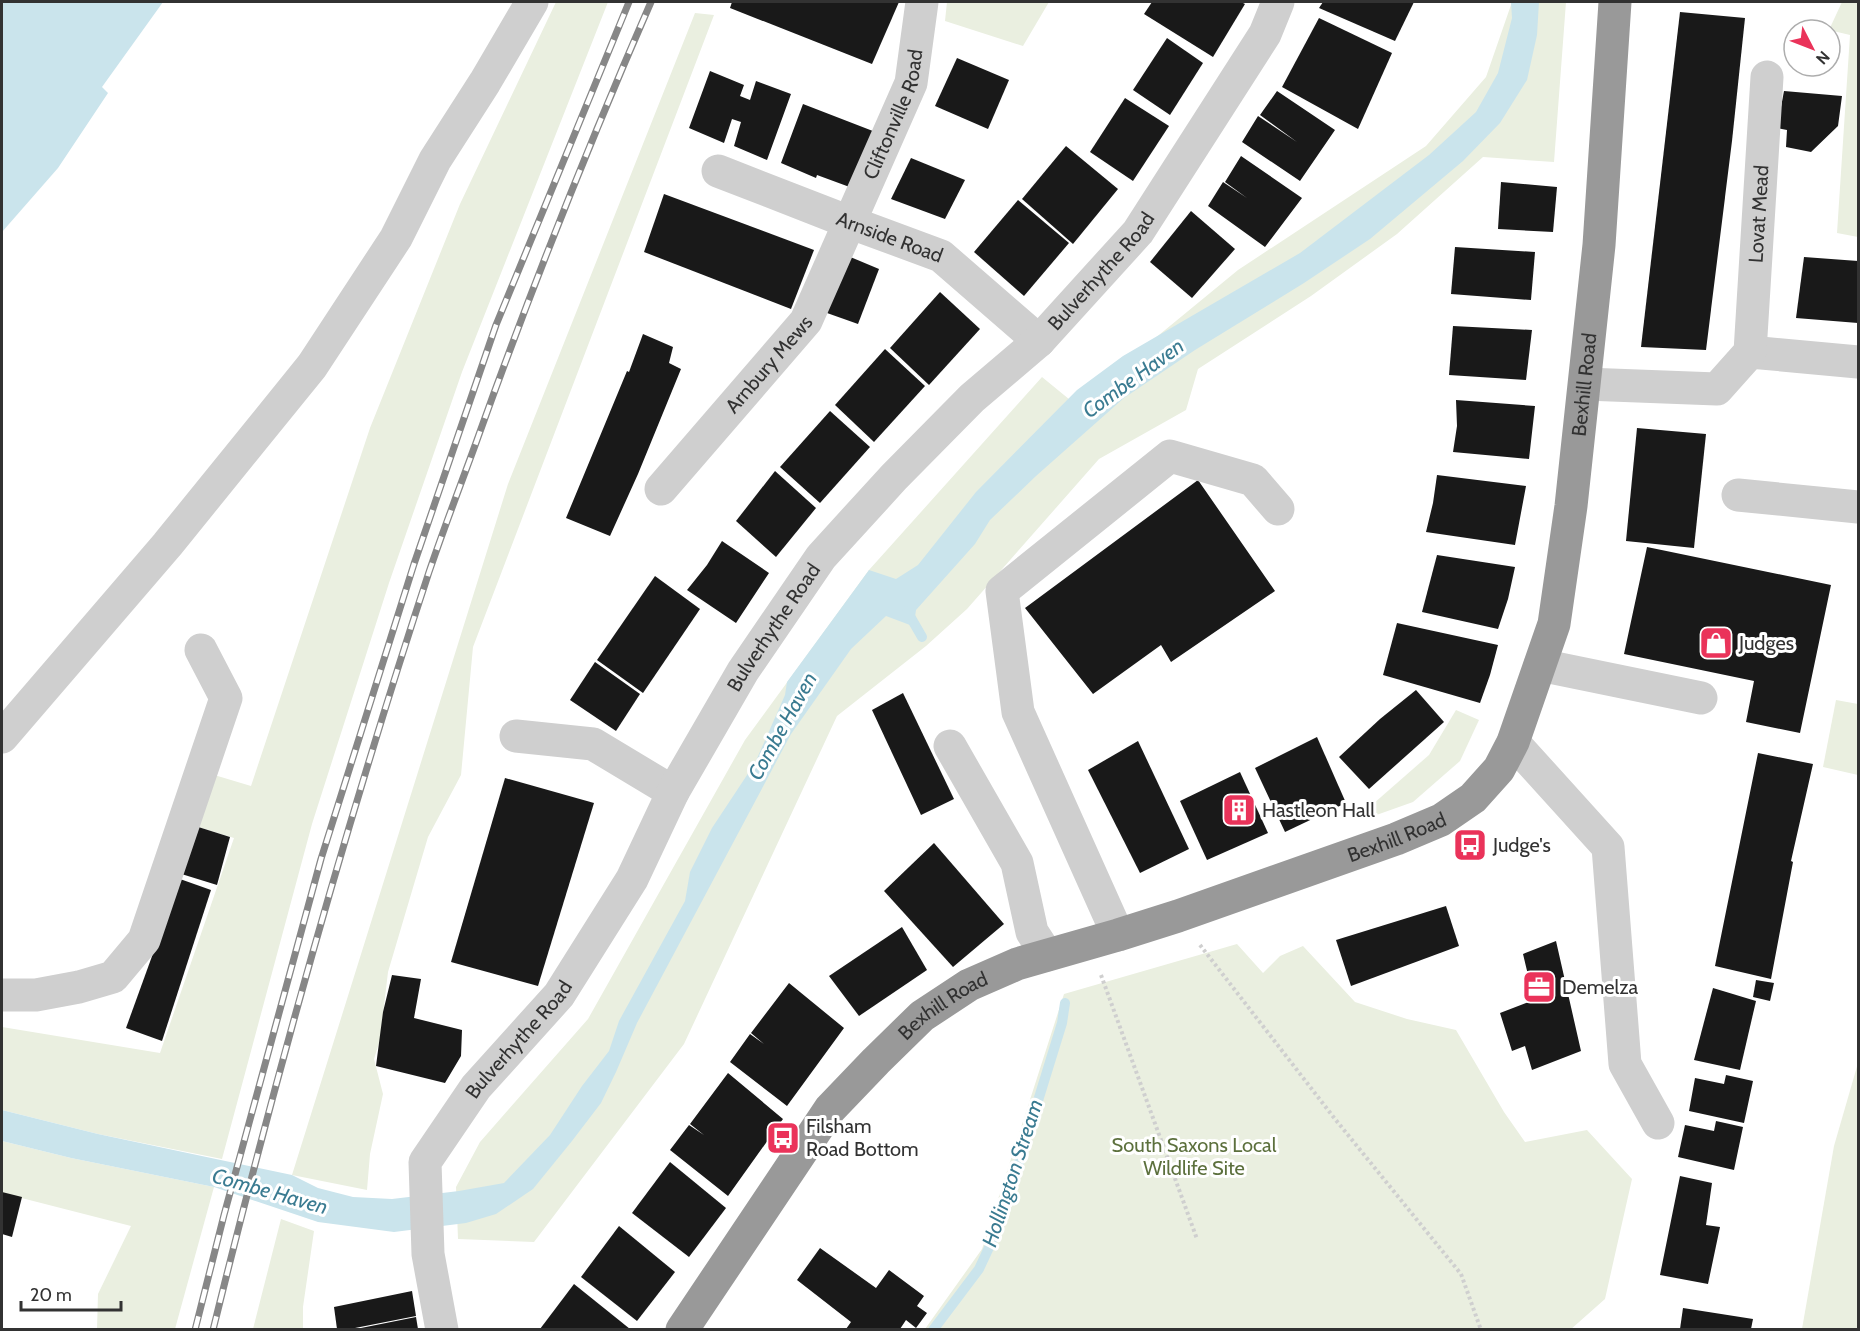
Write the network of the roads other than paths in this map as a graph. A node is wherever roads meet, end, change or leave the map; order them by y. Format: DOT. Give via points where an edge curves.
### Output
graph roads {
  1 [pos="532,2"];
  2 [pos="922,2"];
  3 [pos="1278,2"];
  4 [pos="1615,2"];
  5 [pos="1767,77"];
  6 [pos="718,171"];
  7 [pos="849,222"];
  8 [pos="1038,341"];
  9 [pos="1750,352"];
  10 [pos="1858,362"];
  11 [pos="1585,384"];
  12 [pos="661,489"];
  13 [pos="1738,495"];
  14 [pos="1858,507"];
  15 [pos="1278,509"];
  16 [pos="201,650"];
  17 [pos="1540,665"];
  18 [pos="1701,698"];
  19 [pos="516,736"];
  20 [pos="2,737"];
  21 [pos="1514,742"];
  22 [pos="950,746"];
  23 [pos="673,792"];
  24 [pos="1103,939"];
  25 [pos="1047,955"];
  26 [pos="2,995"];
  27 [pos="1658,1123"];
  28 [pos="442,1329"];
  29 [pos="682,1329"];
  1 -- 20 [label="street" via="435,160 396,238 312,366 167,545"];
  2 -- 7 [label="street, Cliftonville Road" via="911,83"];
  3 -- 8 [label="street, Bulverhythe Road" via="1265,34 1138,232"];
  4 -- 11 [label="highway, Bexhill Road" via="1599,245"];
  5 -- 9 [label="street, Lovat Mead"];
  6 -- 7 [label="street, Arnside Road"];
  7 -- 8 [label="street, Arnside Road" via="941,256"];
  7 -- 12 [label="street, Arnbury Mews" via="806,321"];
  8 -- 23 [label="street, Bulverhythe Road" via="972,398 820,557 742,671"];
  9 -- 10 [label="street"];
  9 -- 11 [label="street" via="1717,389"];
  11 -- 17 [label="highway, Bexhill Road" via="1554,624"];
  13 -- 14 [label="street"];
  15 -- 24 [label="street" via="1253,480 1170,456 1002,591 1018,712"];
  16 -- 26 [label="street" via="226,698 144,940 113,977 36,995"];
  17 -- 18 [label="street"];
  17 -- 21 [label="highway, Bexhill Road"];
  19 -- 23 [label="street" via="593,744"];
  21 -- 24 [label="highway, Bexhill Road" via="1499,769 1473,798 1441,820 1178,916"];
  21 -- 27 [label="street" via="1608,847 1624,1064"];
  22 -- 25 [label="street" via="1017,863 1032,932"];
  23 -- 28 [label="street, Bulverhythe Road" via="632,879 559,995 476,1087 425,1162 428,1254"];
  24 -- 25 [label="highway, Bexhill Road"];
  25 -- 29 [label="highway, Bexhill Road" via="969,986 922,1016 876,1061 830,1109"];
}
